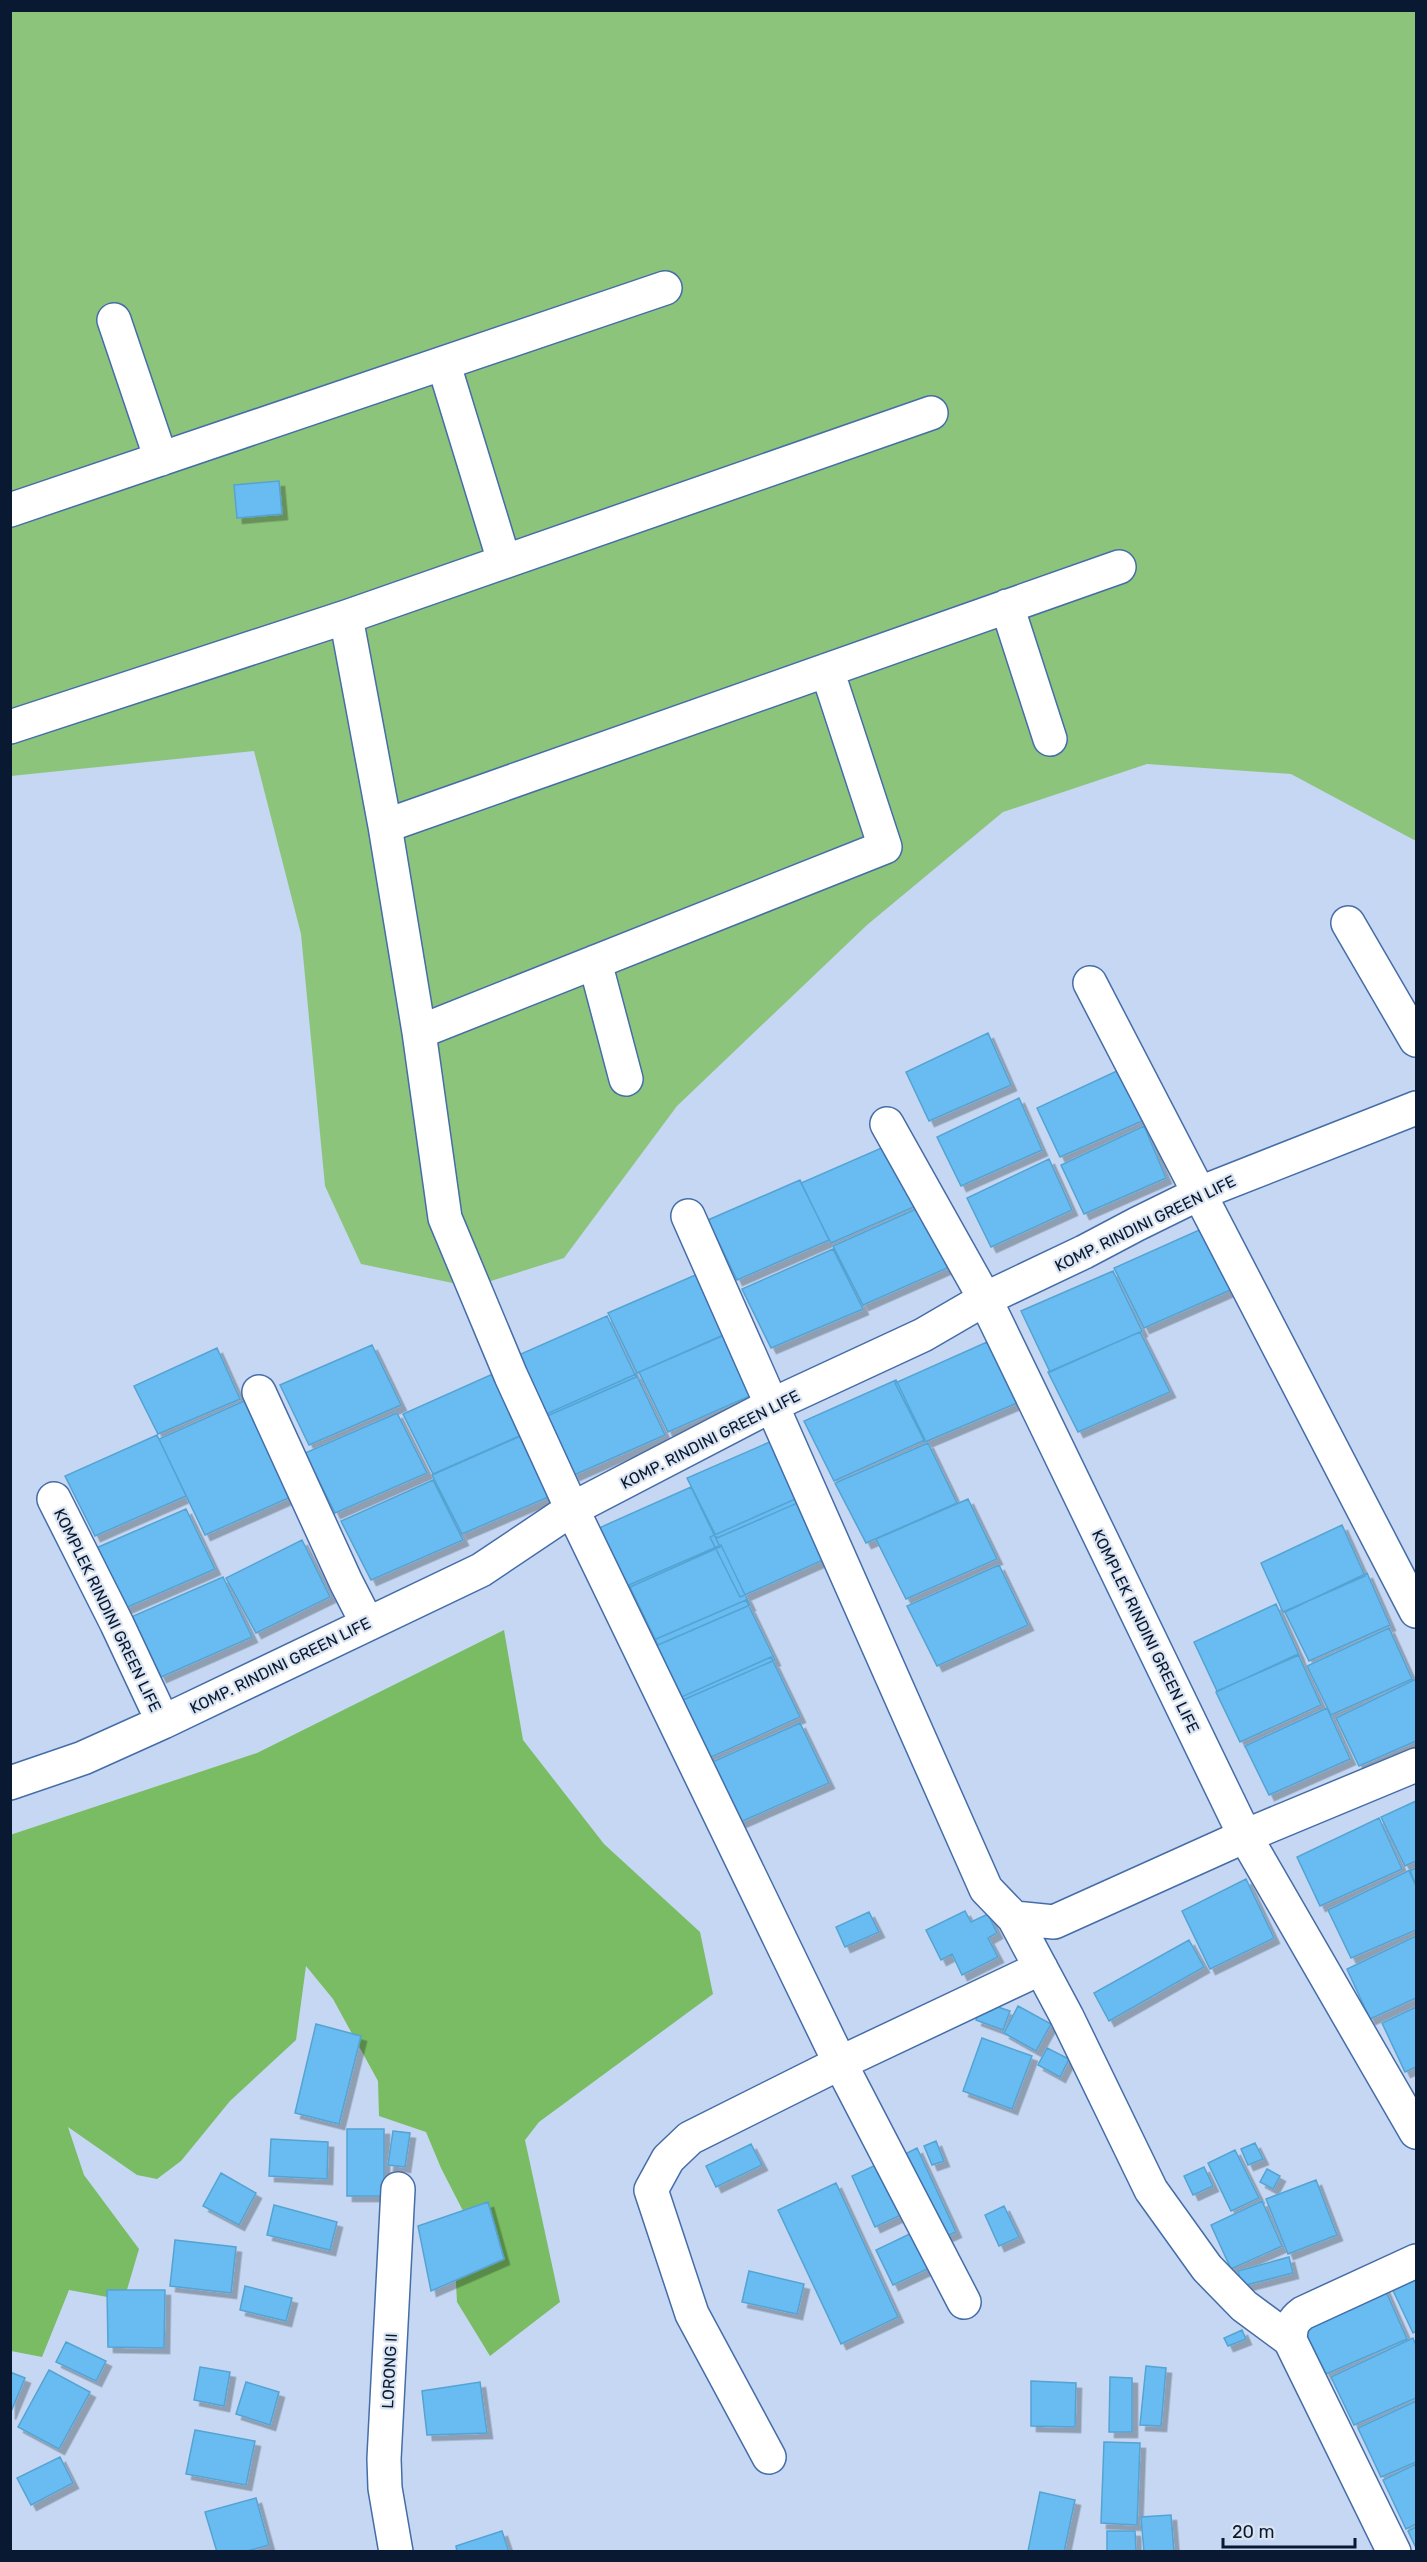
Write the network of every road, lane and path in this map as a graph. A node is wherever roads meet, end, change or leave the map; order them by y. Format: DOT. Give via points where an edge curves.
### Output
graph roads {
  1 [pos="665,288"];
  2 [pos="114,320"];
  3 [pos="444,365"];
  4 [pos="930,413"];
  5 [pos="161,459"];
  6 [pos="10,510"];
  7 [pos="504,561"];
  8 [pos="1119,567"];
  9 [pos="1007,606"];
  10 [pos="346,617"];
  11 [pos="827,670"];
  12 [pos="10,727"];
  13 [pos="1050,739"];
  14 [pos="385,826"];
  15 [pos="1348,923"];
  16 [pos="595,962"];
  17 [pos="1090,983"];
  18 [pos="419,1032"];
  19 [pos="1416,1040"];
  20 [pos="626,1079"];
  21 [pos="1416,1108"];
  22 [pos="887,1124"];
  23 [pos="1200,1193"];
  24 [pos="688,1216"];
  25 [pos="985,1299"];
  26 [pos="259,1392"];
  27 [pos="772,1405"];
  28 [pos="54,1499"];
  29 [pos="572,1509"];
  30 [pos="1416,1611"];
  31 [pos="367,1623"];
  32 [pos="163,1722"];
  33 [pos="1416,1764"];
  34 [pos="10,1784"];
  35 [pos="1245,1836"];
  36 [pos="1014,1918"];
  37 [pos="1041,1968"];
  38 [pos="840,2063"];
  39 [pos="1416,2132"];
  40 [pos="398,2189"];
  41 [pos="1416,2261"];
  42 [pos="964,2302"];
  43 [pos="1290,2340"];
  44 [pos="769,2457"];
  45 [pos="396,2552"];
  46 [pos="1394,2552"];
  1 -- 3 [label="street"];
  2 -- 5 [label="street"];
  3 -- 5 [label="street"];
  3 -- 7 [label="street"];
  4 -- 7 [label="street"];
  5 -- 6 [label="street"];
  7 -- 10 [label="street"];
  8 -- 9 [label="street"];
  9 -- 11 [label="street"];
  9 -- 13 [label="street"];
  10 -- 12 [label="street"];
  10 -- 14 [label="street"];
  11 -- 14 [label="street"];
  11 -- 16 [label="street" via="885,847"];
  14 -- 18 [label="street"];
  15 -- 19 [label="street"];
  16 -- 18 [label="street"];
  16 -- 20 [label="street"];
  17 -- 23 [label="street"];
  18 -- 29 [label="street" via="445,1218 511,1377"];
  21 -- 23 [label="street, KOMP. RINDINI GREEN LIFE"];
  22 -- 25 [label="street, KOMPLEK RINDINI GREEN LIFE"];
  23 -- 25 [label="street, KOMP. RINDINI GREEN LIFE"];
  23 -- 30 [label="street"];
  24 -- 27 [label="street"];
  25 -- 27 [label="street, KOMP. RINDINI GREEN LIFE" via="922,1335"];
  25 -- 35 [label="street, KOMPLEK RINDINI GREEN LIFE"];
  26 -- 31 [label="street"];
  27 -- 29 [label="street, KOMP. RINDINI GREEN LIFE"];
  27 -- 36 [label="street" via="986,1889"];
  28 -- 32 [label="street, KOMPLEK RINDINI GREEN LIFE"];
  29 -- 31 [label="street, KOMP. RINDINI GREEN LIFE" via="481,1570"];
  29 -- 38 [label="street"];
  31 -- 32 [label="street, KOMP. RINDINI GREEN LIFE"];
  32 -- 34 [label="street, KOMP. RINDINI GREEN LIFE" via="83,1758"];
  33 -- 35 [label="street"];
  35 -- 36 [label="street" via="1054,1922"];
  35 -- 39 [label="street, KOMPLEK RINDINI GREEN LIFE"];
  36 -- 37 [label="street"];
  37 -- 38 [label="street"];
  37 -- 43 [label="street" via="1147,2181 1168,2215 1207,2268 1244,2306"];
  38 -- 42 [label="street"];
  38 -- 44 [label="street" via="690,2138 668,2159 651,2190 692,2314"];
  40 -- 45 [label="street, LORONG II" via="384,2459"];
  41 -- 43 [label="street" via="1303,2313 1291,2325"];
  43 -- 46 [label="street"];
}
